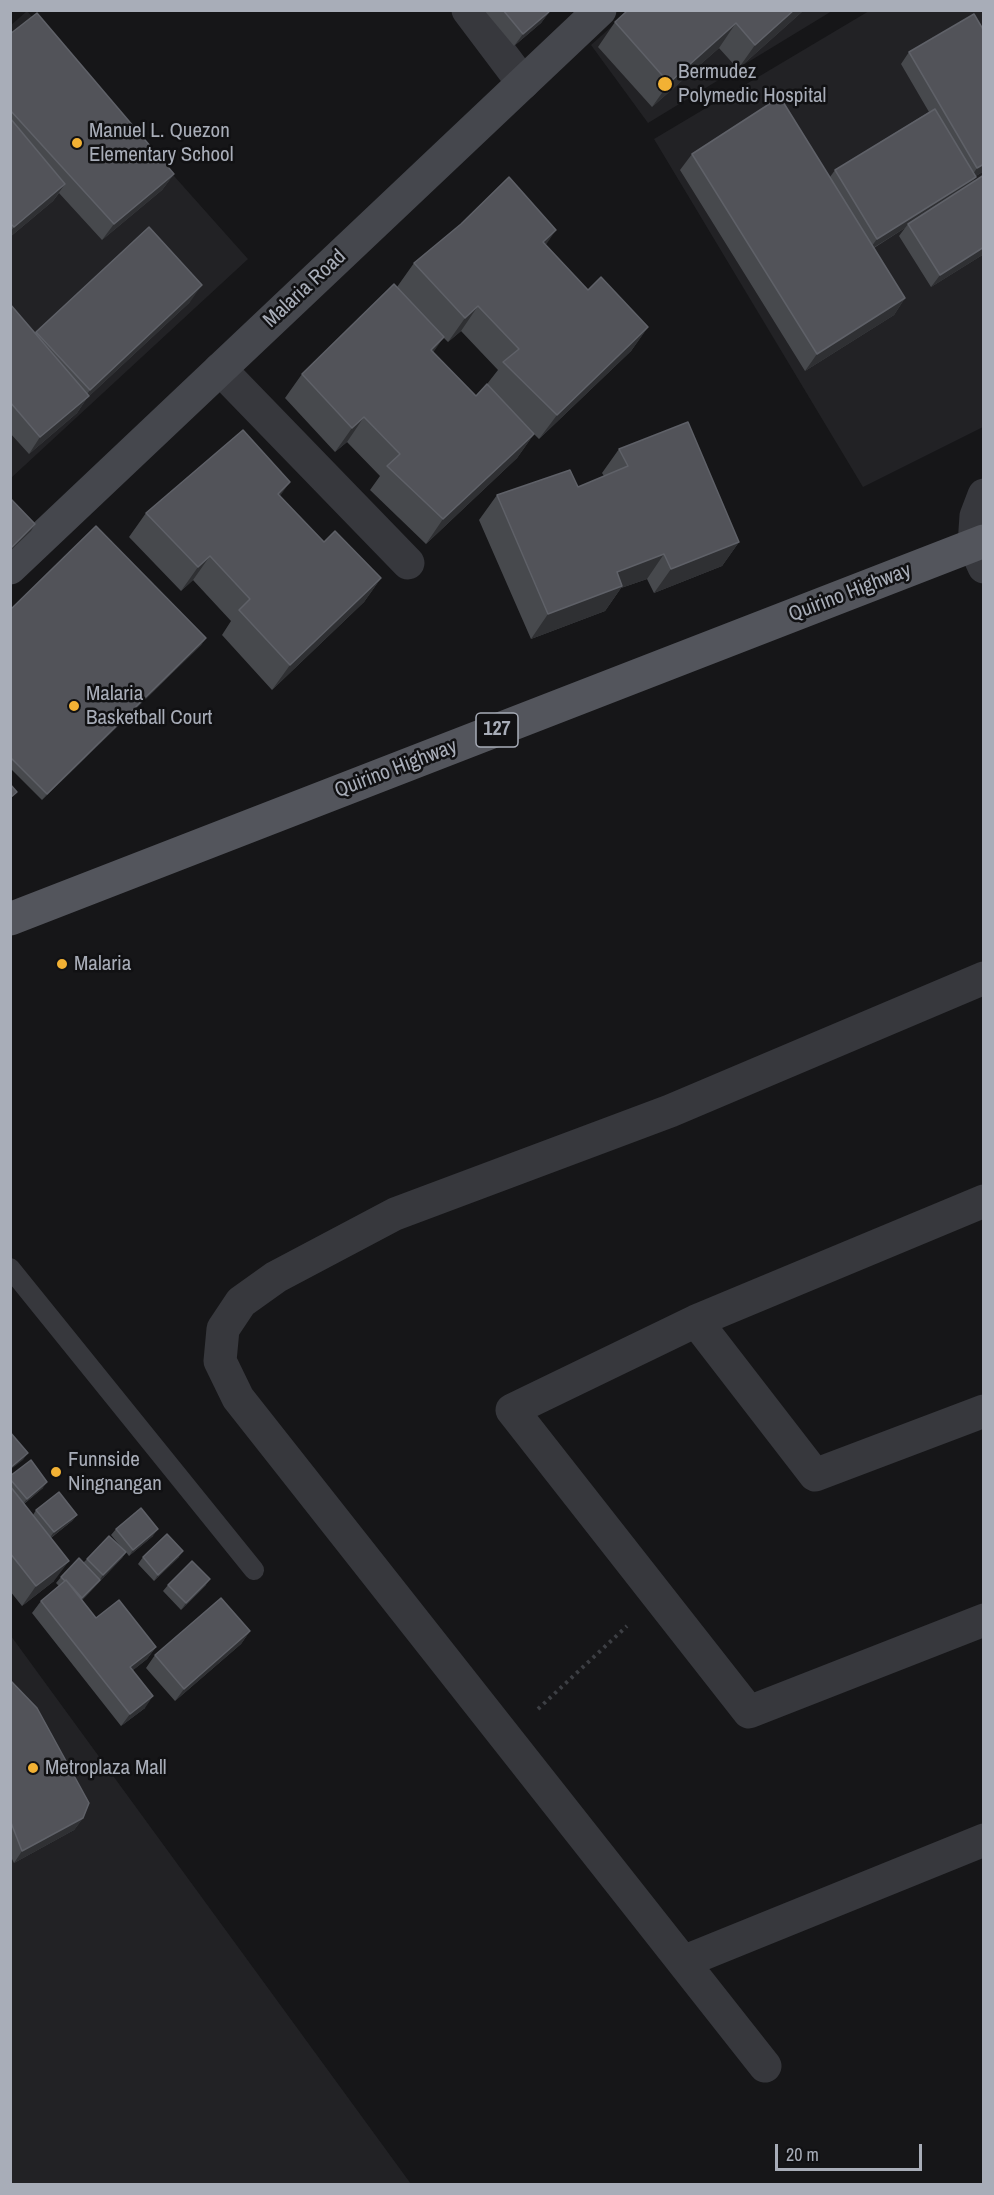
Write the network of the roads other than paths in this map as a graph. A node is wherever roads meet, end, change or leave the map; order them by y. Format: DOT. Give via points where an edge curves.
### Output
graph roads {
  1 [pos="468,10"];
  2 [pos="600,10"];
  3 [pos="523,83"];
  4 [pos="220,369"];
  5 [pos="984,495"];
  6 [pos="980,551"];
  7 [pos="408,563"];
  8 [pos="10,568"];
  9 [pos="10,919"];
  10 [pos="984,978"];
  11 [pos="984,1201"];
  12 [pos="10,1268"];
  13 [pos="696,1321"];
  14 [pos="984,1411"];
  15 [pos="254,1570"];
  16 [pos="984,1620"];
  17 [pos="984,1840"];
  18 [pos="683,1962"];
  19 [pos="765,2066"];
  1 -- 3 [label="street"];
  2 -- 3 [label="main road, Malaria Road"];
  3 -- 4 [label="main road, Malaria Road"];
  4 -- 7 [label="street"];
  4 -- 8 [label="main road, Malaria Road"];
  5 -- 6 [label="street" via="976,516"];
  6 -- 9 [label="main road, Quirino Highway / 127"];
  10 -- 18 [label="street" via="670,1111 395,1214 276,1277 241,1302 223,1329 220,1361 238,1398"];
  11 -- 13 [label="street"];
  12 -- 15 [label="lane"];
  13 -- 14 [label="street" via="815,1475"];
  13 -- 16 [label="street" via="512,1410 749,1712"];
  17 -- 18 [label="street"];
  18 -- 19 [label="street"];
}
